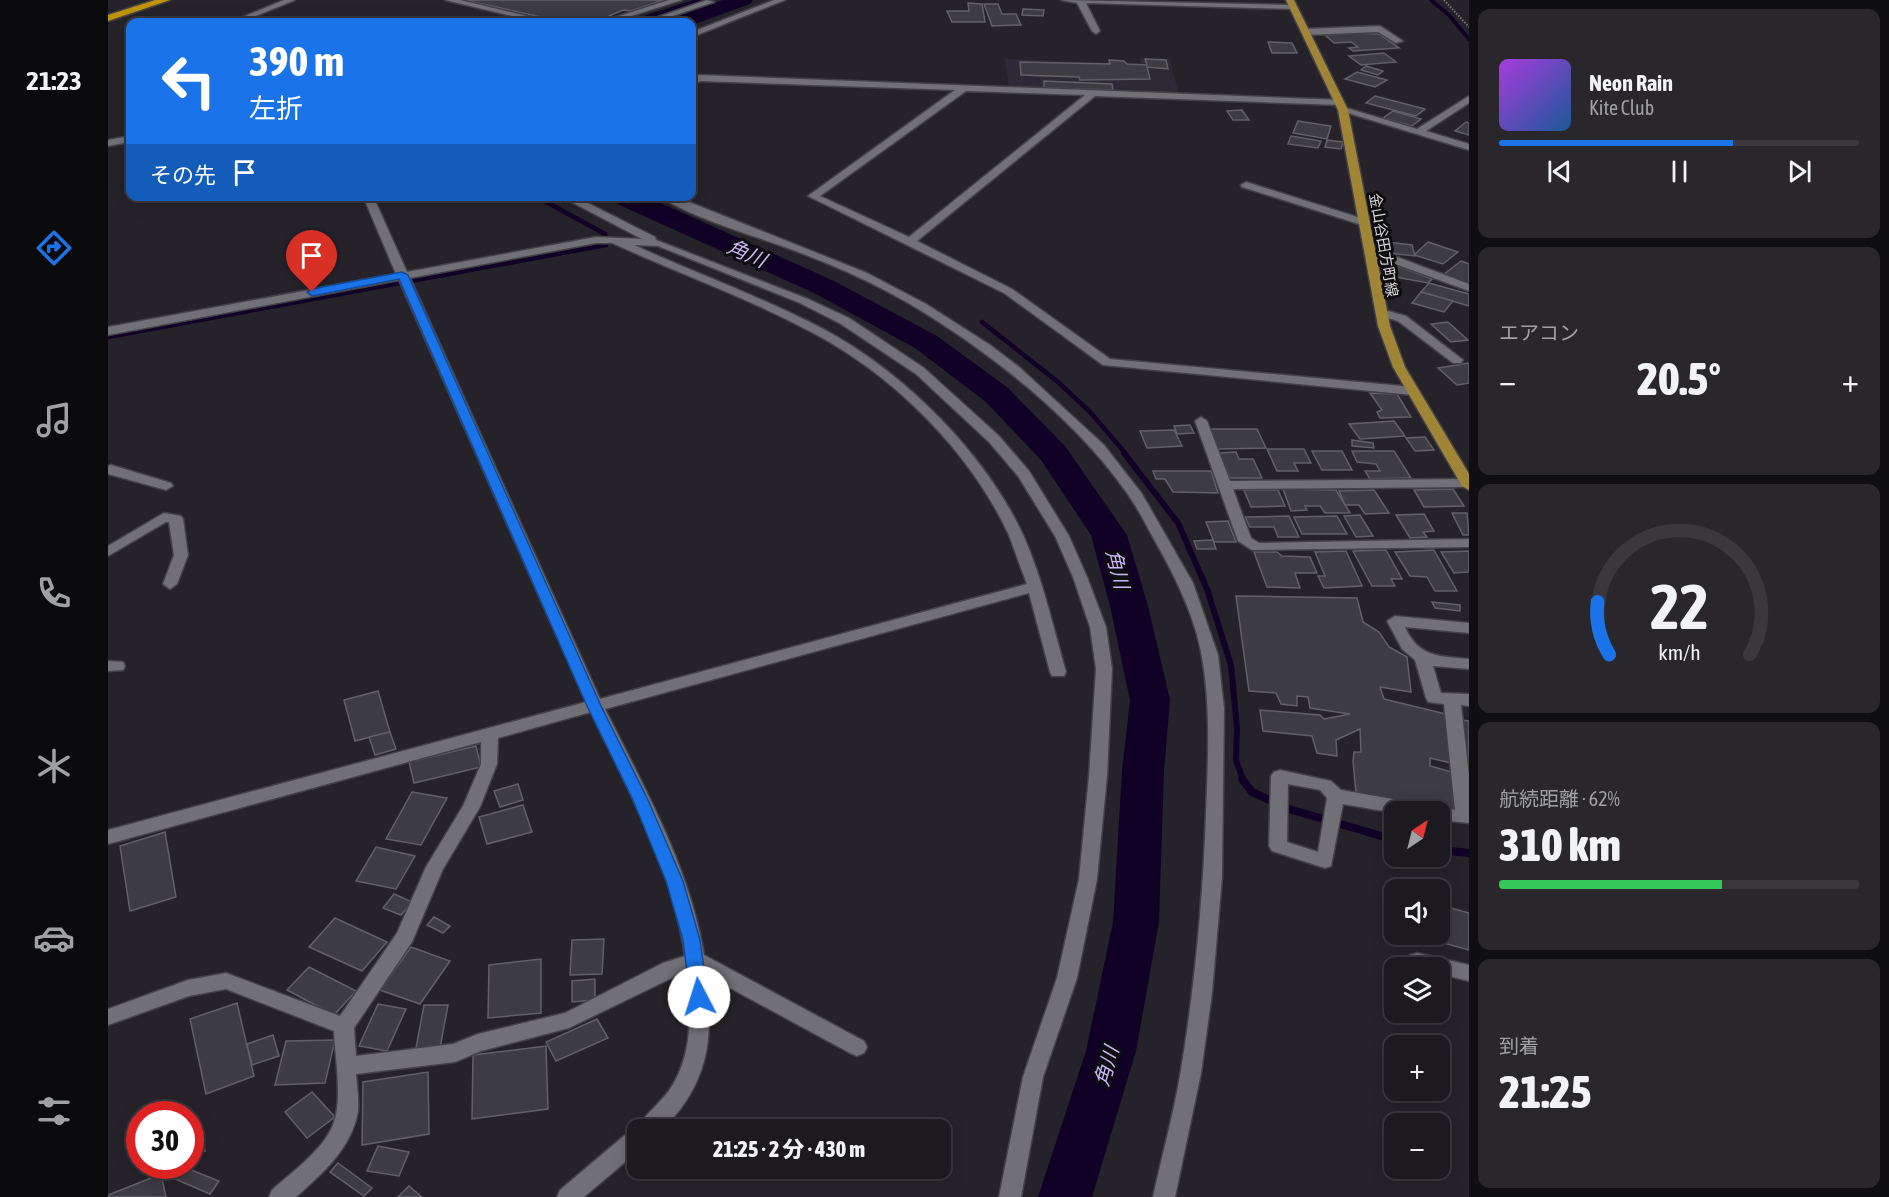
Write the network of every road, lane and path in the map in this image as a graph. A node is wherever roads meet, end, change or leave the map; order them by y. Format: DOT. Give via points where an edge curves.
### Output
graph roads {
  1 [pos="139,0"];
  2 [pos="165,0"];
  3 [pos="291,0"];
  4 [pos="449,0"];
  5 [pos="678,0"];
  6 [pos="781,0"];
  7 [pos="1065,0"];
  8 [pos="1080,0"];
  9 [pos="1444,0"];
  10 [pos="710,2"];
  11 [pos="1291,3"];
  12 [pos="108,10"];
  13 [pos="514,16"];
  14 [pos="108,18"];
  15 [pos="245,18"];
  16 [pos="509,18"];
  17 [pos="525,18"];
  18 [pos="618,18"];
  19 [pos="660,18"];
  20 [pos="1469,27"];
  21 [pos="1096,31"];
  22 [pos="1305,32"];
  23 [pos="696,33"];
  24 [pos="1399,41"];
  25 [pos="696,80"];
  26 [pos="962,90"];
  27 [pos="1092,94"];
  28 [pos="1469,99"];
  29 [pos="1341,106"];
  30 [pos="1419,132"];
  31 [pos="126,140"];
  32 [pos="108,143"];
  33 [pos="1469,147"];
  34 [pos="1246,185"];
  35 [pos="370,201"];
  36 [pos="575,201"];
  37 [pos="676,201"];
  38 [pos="1366,223"];
  39 [pos="614,240"];
  40 [pos="910,242"];
  41 [pos="660,243"];
  42 [pos="1372,255"];
  43 [pos="402,275"];
  44 [pos="1469,288"];
  45 [pos="1381,313"];
  46 [pos="108,331"];
  47 [pos="1457,360"];
  48 [pos="1413,391"];
  49 [pos="1201,421"];
  50 [pos="108,470"];
  51 [pos="1225,485"];
  52 [pos="1468,485"];
  53 [pos="166,486"];
  54 [pos="1469,543"];
  55 [pos="108,552"];
  56 [pos="170,584"];
  57 [pos="1035,587"];
  58 [pos="1469,628"];
  59 [pos="1423,659"];
  60 [pos="1469,664"];
  61 [pos="1058,672"];
  62 [pos="1460,700"];
  63 [pos="594,706"];
  64 [pos="490,734"];
  65 [pos="1336,796"];
  66 [pos="1466,799"];
  67 [pos="1384,804"];
  68 [pos="1450,815"];
  69 [pos="108,837"];
  70 [pos="695,960"];
  71 [pos="1450,969"];
  72 [pos="1469,973"];
  73 [pos="108,1017"];
  74 [pos="344,1026"];
  75 [pos="857,1047"];
  76 [pos="346,1066"];
  77 [pos="660,1119"];
  78 [pos="627,1146"];
  79 [pos="280,1197"];
  80 [pos="568,1197"];
  81 [pos="1010,1197"];
  82 [pos="1164,1197"];
  1 -- 12 [label="highway"];
  2 -- 14 [label="highway"];
  3 -- 15 [label="street"];
  4 -- 13 [label="street"];
  5 -- 18 [label="street"];
  6 -- 23 [label="street"];
  7 -- 8 [label="street"];
  8 -- 11 [label="street"];
  8 -- 21 [label="street"];
  9 -- 20 [label="path"];
  10 -- 19 [label="street"];
  11 -- 22 [label="main road, 金山谷田方町線"];
  13 -- 16 [label="street"];
  13 -- 17 [label="street"];
  22 -- 24 [label="street" via="1380,29"];
  22 -- 29 [label="main road, 金山谷田方町線"];
  25 -- 26 [label="street"];
  26 -- 27 [label="street"];
  26 -- 40 [label="street" via="813,196"];
  27 -- 29 [label="street"];
  27 -- 40 [label="street"];
  28 -- 30 [label="street"];
  29 -- 30 [label="street"];
  29 -- 38 [label="main road, 金山谷田方町線"];
  30 -- 33 [label="street"];
  31 -- 32 [label="street"];
  34 -- 38 [label="street"];
  35 -- 43 [label="street"];
  36 -- 41 [label="street"];
  37 -- 82 [label="street" via="863,276 922,306 986,348 1023,376 1099,448 1135,494 1185,583 1210,655 1217,750 1215,819 1201,1005 1191,1073"];
  38 -- 42 [label="main road, 金山谷田方町線"];
  39 -- 41 [label="street"];
  39 -- 43 [label="street"];
  39 -- 57 [label="street" via="790,316 843,345 901,388 966,454 1011,525"];
  40 -- 48 [label="street" via="1008,291 1107,362"];
  41 -- 81 [label="street" via="835,316 920,371 994,439 1024,474 1062,536 1080,577 1098,627 1104,669 1088,879 1067,978 1033,1077"];
  42 -- 44 [label="street"];
  42 -- 45 [label="main road, 金山谷田方町線"];
  43 -- 46 [label="street"];
  43 -- 63 [label="street"];
  45 -- 47 [label="street" via="1402,318"];
  45 -- 48 [label="main road, 金山谷田方町線" via="1399,367"];
  48 -- 52 [label="main road, 金山谷田方町線"];
  49 -- 51 [label="street"];
  50 -- 53 [label="street"];
  51 -- 52 [label="street"];
  51 -- 54 [label="street" via="1245,541 1257,547"];
  55 -- 56 [label="street" via="164,517 176,519 181,555"];
  57 -- 61 [label="street"];
  57 -- 63 [label="street"];
  58 -- 59 [label="street" via="1395,621 1404,642"];
  59 -- 60 [label="street"];
  59 -- 62 [label="street" via="1434,698"];
  62 -- 66 [label="street"];
  63 -- 64 [label="street"];
  63 -- 70 [label="street" via="674,881"];
  64 -- 69 [label="street"];
  64 -- 74 [label="street" via="489,764 471,807 435,867 405,937"];
  65 -- 65 [label="street" via="1325,785 1280,776 1278,846 1325,861"];
  65 -- 67 [label="street"];
  66 -- 68 [label="street" via="1465,818"];
  70 -- 75 [label="street"];
  70 -- 76 [label="street" via="569,1020 478,1043 455,1053"];
  70 -- 77 [label="street" via="700,1034 692,1070"];
  71 -- 72 [label="street"];
  73 -- 74 [label="street" via="188,988 226,981"];
  74 -- 76 [label="street"];
  76 -- 79 [label="street" via="346,1113 336,1139"];
  78 -- 80 [label="street"];
}
